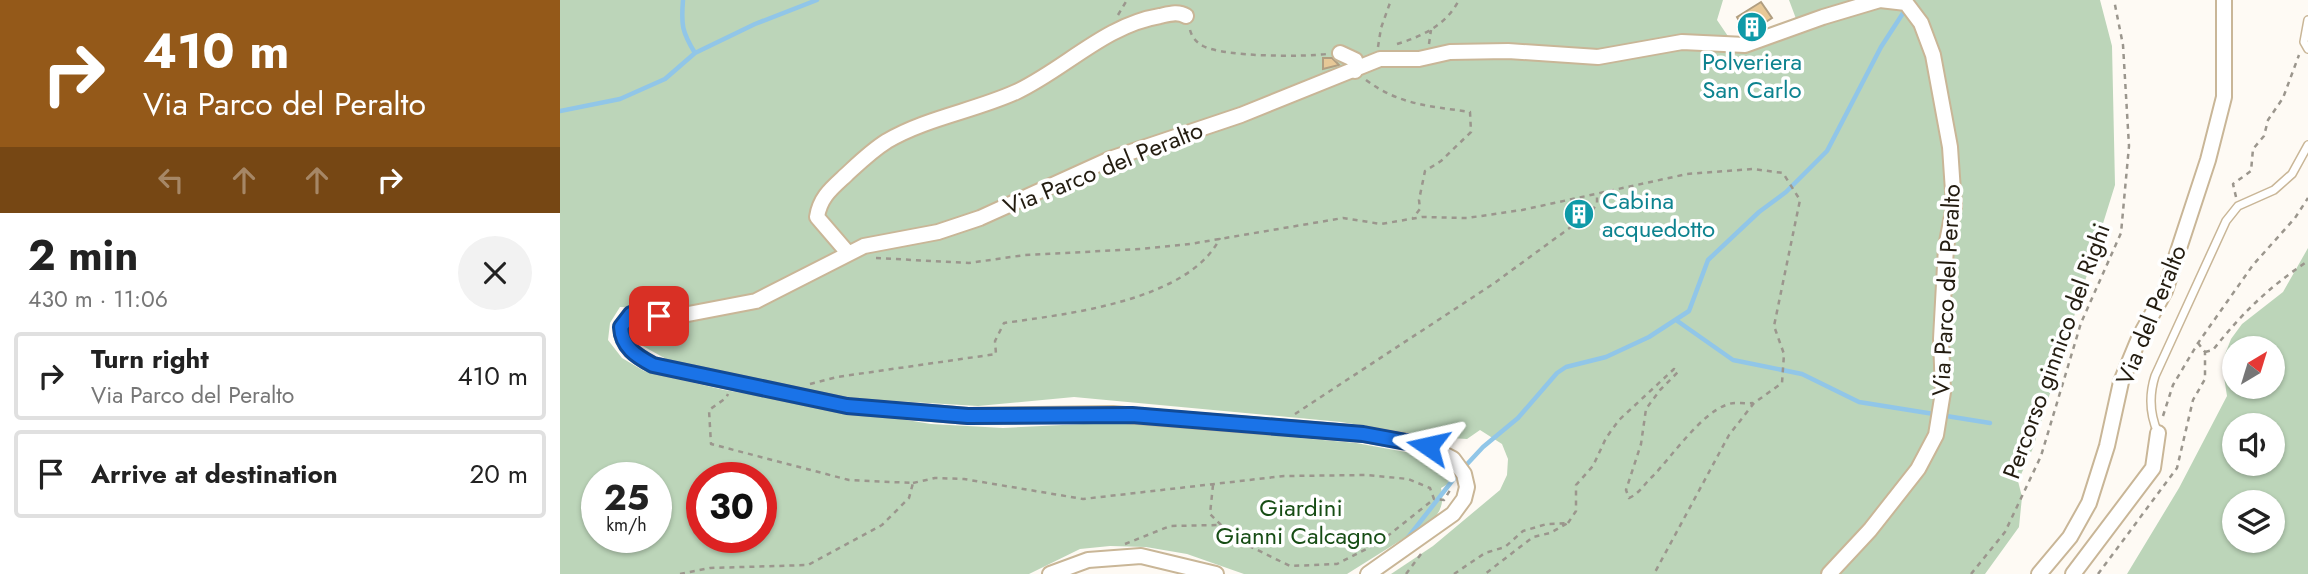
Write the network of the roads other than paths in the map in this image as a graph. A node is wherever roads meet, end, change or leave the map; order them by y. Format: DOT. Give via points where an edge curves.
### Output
graph roads {
  1 [pos="1880,0"];
  2 [pos="2224,0"];
  3 [pos="1186,16"];
  4 [pos="2308,20"];
  5 [pos="2306,46"];
  6 [pos="1340,53"];
  7 [pos="1355,71"];
  8 [pos="2308,145"];
  9 [pos="848,253"];
  10 [pos="2158,433"];
  11 [pos="1049,574"];
  12 [pos="1216,574"];
  13 [pos="1368,574"];
  14 [pos="1829,574"];
  15 [pos="2039,574"];
  16 [pos="2073,574"];
  1 -- 7 [label="street, Via Parco del Peralto" via="1745,45 1682,42 1598,57 1450,52 1419,59 1380,59"];
  1 -- 14 [label="street, Via Parco del Peralto" via="1906,3 1921,23 1933,55 1950,147 1954,206 1946,247 1943,392 1936,435 1918,469"];
  2 -- 15 [label="street, Via del Peralto" via="2224,97 2208,160 2165,291 2122,382 2089,503 2070,537"];
  3 -- 9 [label="street" via="1174,13 1141,19 971,117 943,117 871,152 819,204 817,217"];
  4 -- 5 [label="lane"];
  6 -- 7 [label="street" via="1355,60"];
  7 -- 9 [label="street, Via Parco del Peralto" via="1110,159 981,218"];
  8 -- 10 [label="lane" via="2292,174 2274,190 2243,203 2220,230 2154,376 2151,407"];
  9 -- 13 [label="street, Via Parco del Peralto" via="756,301 683,315 631,314 621,327 625,343 653,365 847,406 968,416 1113,414 1363,434 1428,446 1452,459 1464,474 1464,499 1453,514"];
  10 -- 16 [label="street" via="2153,468"];
  11 -- 12 [label="street" via="1088,560 1141,556"];
}
